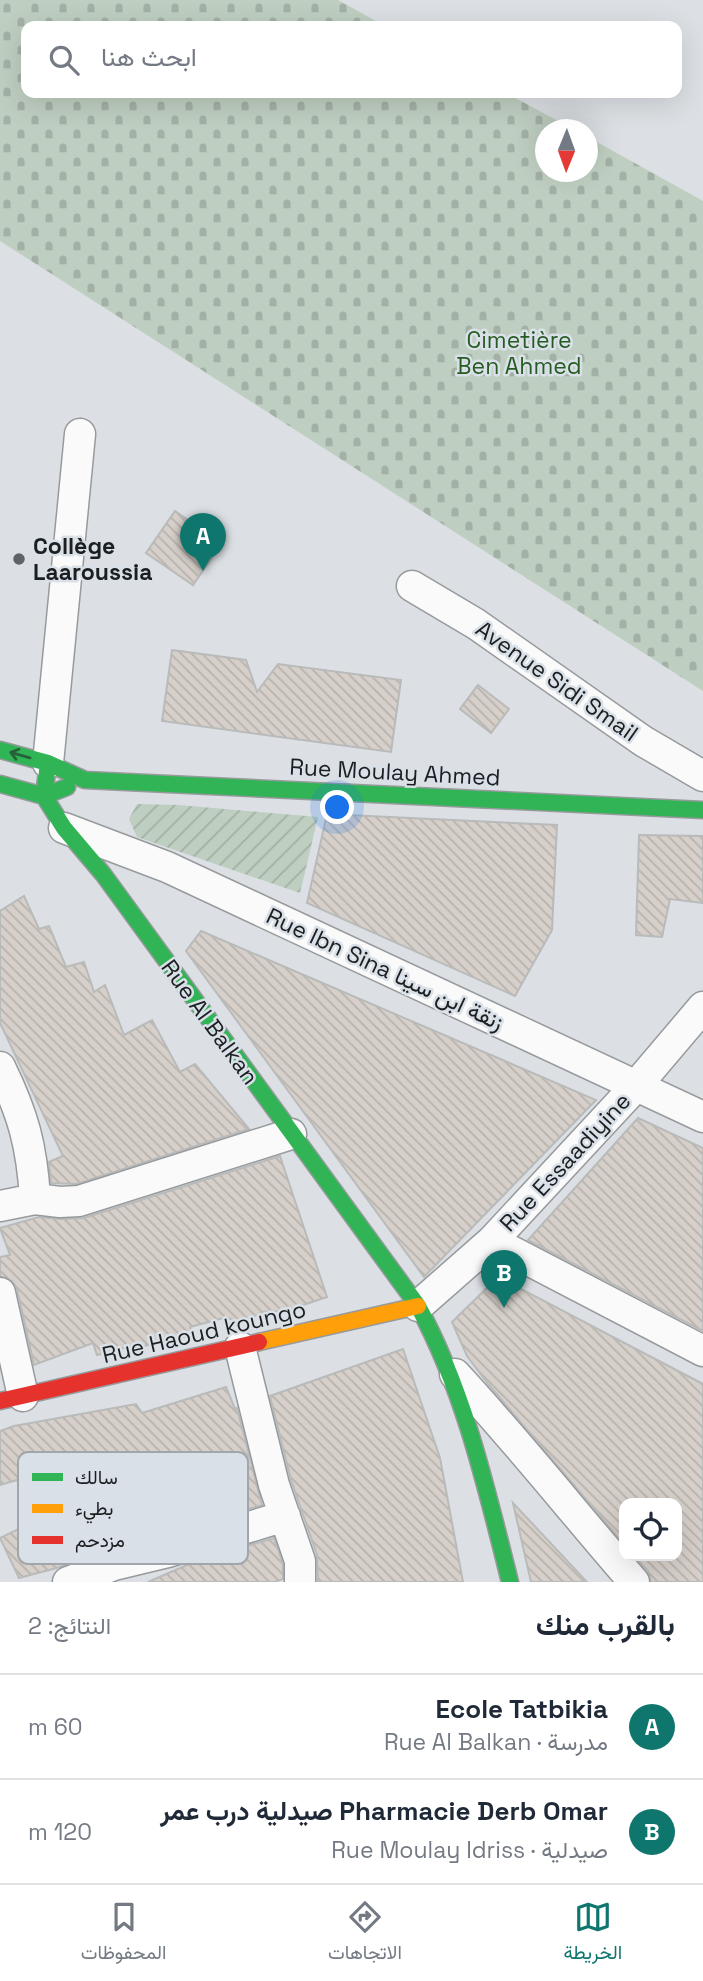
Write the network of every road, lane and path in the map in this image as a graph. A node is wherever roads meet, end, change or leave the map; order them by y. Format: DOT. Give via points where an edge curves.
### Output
graph roads {
  1 [pos="80,434"];
  2 [pos="412,586"];
  3 [pos="0,750"];
  4 [pos="48,763"];
  5 [pos="703,776"];
  6 [pos="85,780"];
  7 [pos="0,784"];
  8 [pos="44,796"];
  9 [pos="703,810"];
  10 [pos="64,828"];
  11 [pos="703,1007"];
  12 [pos="0,1067"];
  13 [pos="636,1086"];
  14 [pos="703,1117"];
  15 [pos="291,1135"];
  16 [pos="35,1199"];
  17 [pos="0,1206"];
  18 [pos="492,1241"];
  19 [pos="0,1293"];
  20 [pos="418,1306"];
  21 [pos="240,1347"];
  22 [pos="703,1352"];
  23 [pos="448,1366"];
  24 [pos="11,1398"];
  25 [pos="285,1516"];
  26 [pos="248,1527"];
  27 [pos="118,1564"];
  28 [pos="68,1582"];
  29 [pos="300,1582"];
  30 [pos="510,1582"];
  31 [pos="634,1582"];
  1 -- 4 [label="street"];
  2 -- 5 [label="street, Avenue Sidi Smail"];
  4 -- 3 [label="street, one-way"];
  4 -- 6 [label="street"];
  4 -- 8 [label="street"];
  6 -- 8 [label="street"];
  6 -- 9 [label="street, Rue Moulay Ahmed"];
  7 -- 8 [label="street"];
  8 -- 10 [label="street, Rue Al Balkan"];
  10 -- 13 [label="street, Rue Ibn Sina زنقة ابن سينا" via="167,867"];
  10 -- 15 [label="street, Rue Al Balkan" via="103,874"];
  11 -- 13 [label="street, Rue Essaadiyine"];
  12 -- 16 [label="street" via="24,1121 33,1159"];
  13 -- 14 [label="street, Rue Ibn Sina زنقة ابن سينا"];
  13 -- 18 [label="street, Rue Essaadiyine"];
  15 -- 16 [label="street" via="79,1201"];
  15 -- 20 [label="street, Rue Al Balkan"];
  16 -- 17 [label="street"];
  18 -- 20 [label="street, Rue Essaadiyine"];
  18 -- 22 [label="street"];
  19 -- 24 [label="street"];
  20 -- 21 [label="street, Rue Haoud koungo"];
  20 -- 23 [label="street, Rue Al Balkan"];
  21 -- 24 [label="street, Rue Haoud koungo"];
  21 -- 25 [label="street"];
  23 -- 30 [label="street, Rue Al Balkan"];
  23 -- 31 [label="street"];
  25 -- 26 [label="street"];
  25 -- 29 [label="street" via="300,1561"];
  27 -- 28 [label="street"];
}
